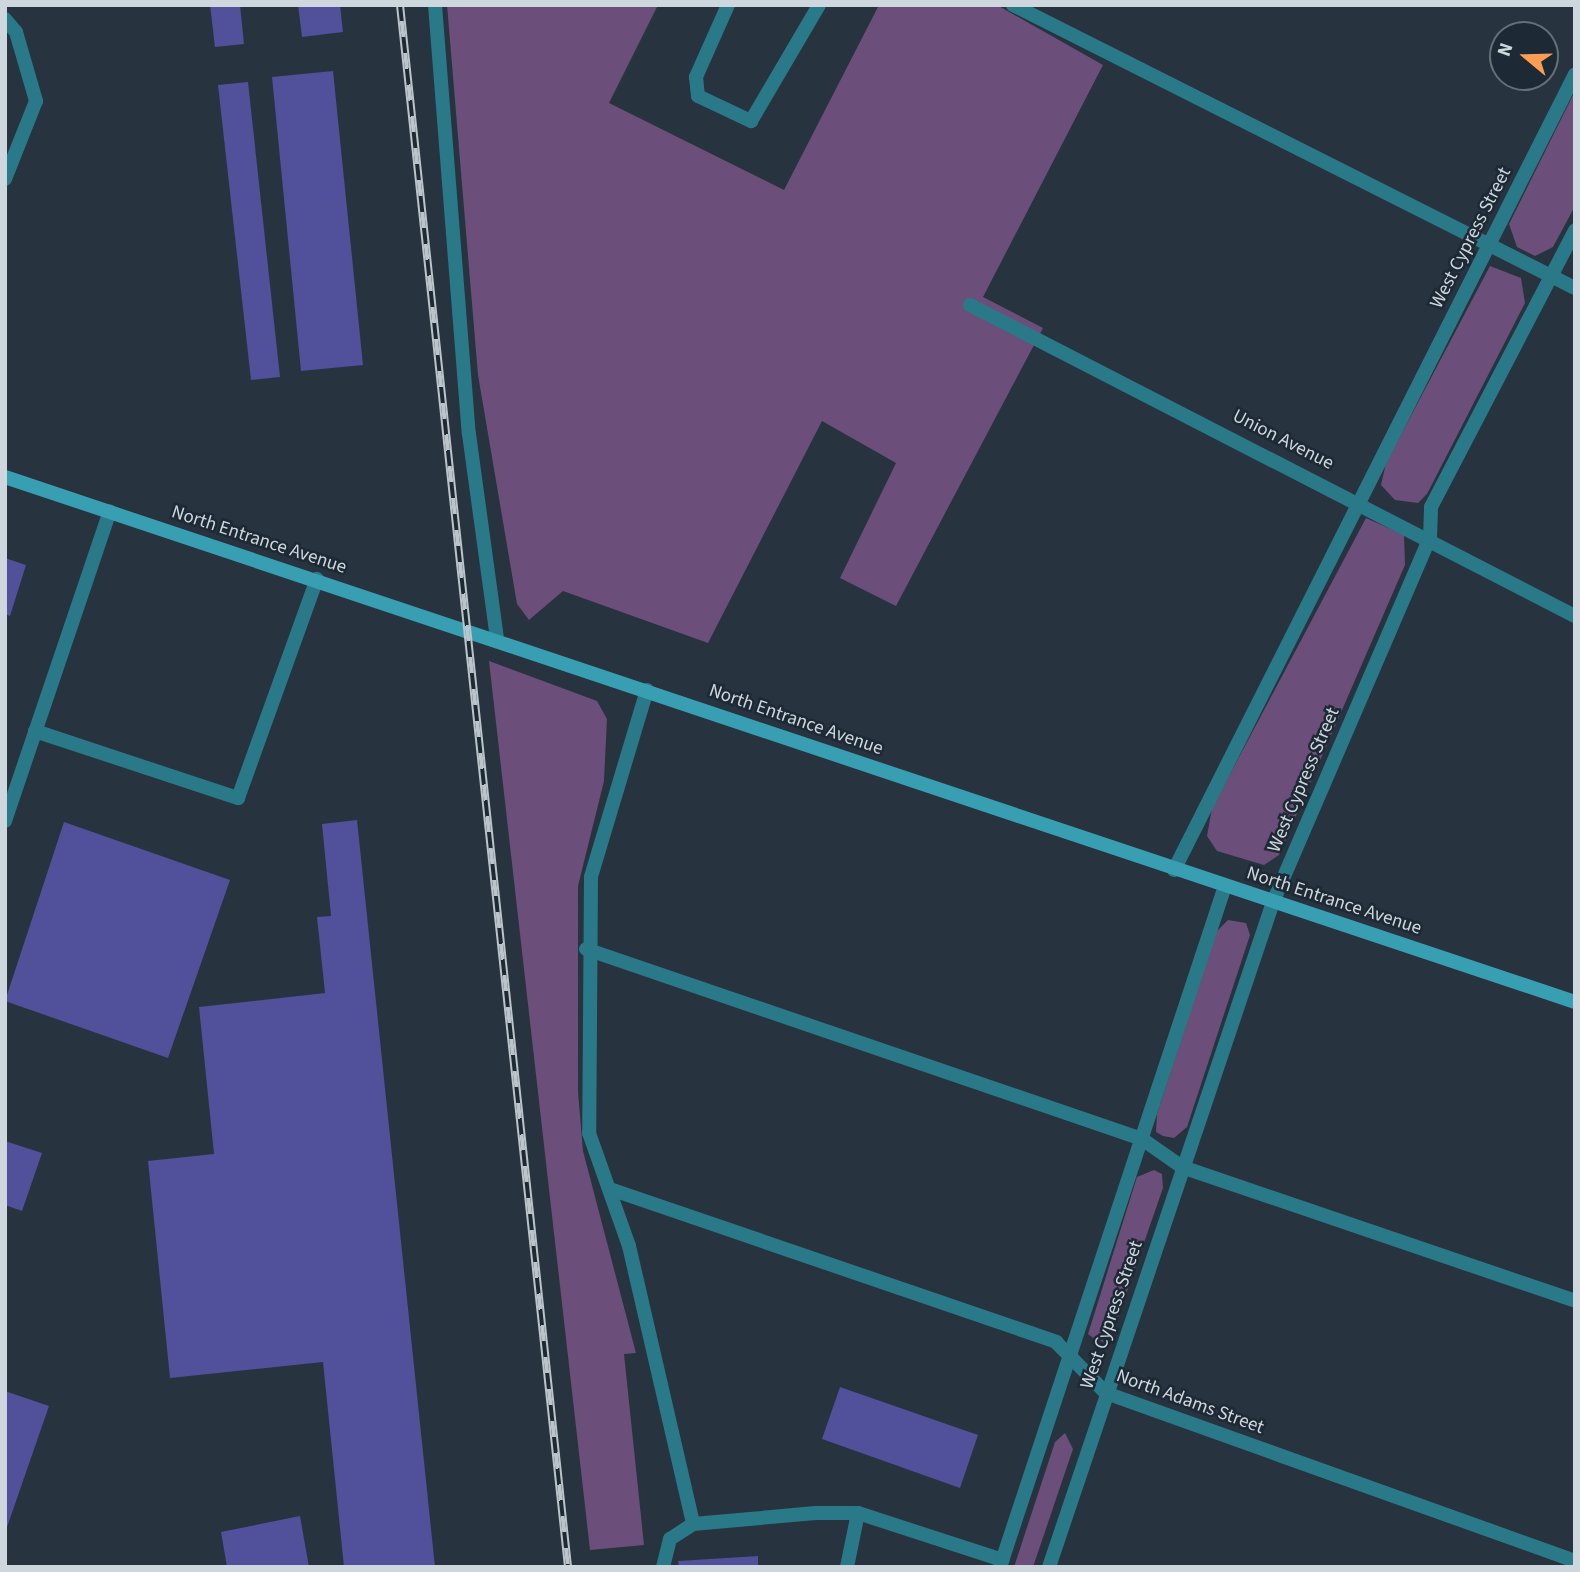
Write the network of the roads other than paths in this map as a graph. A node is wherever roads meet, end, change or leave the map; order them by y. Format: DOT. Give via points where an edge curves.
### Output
graph roads {
  1 [pos="435,5"];
  2 [pos="728,5"];
  3 [pos="819,5"];
  4 [pos="1013,5"];
  5 [pos="5,19"];
  6 [pos="1575,74"];
  7 [pos="5,179"];
  8 [pos="1575,230"];
  9 [pos="1489,245"];
  10 [pos="1551,276"];
  11 [pos="1575,288"];
  12 [pos="970,305"];
  13 [pos="5,477"];
  14 [pos="1360,501"];
  15 [pos="110,511"];
  16 [pos="1430,538"];
  17 [pos="317,579"];
  18 [pos="1575,616"];
  19 [pos="497,639"];
  20 [pos="647,690"];
  21 [pos="36,731"];
  22 [pos="5,821"];
  23 [pos="1174,870"];
  24 [pos="1225,886"];
  25 [pos="1273,902"];
  26 [pos="586,949"];
  27 [pos="1575,1002"];
  28 [pos="1142,1139"];
  29 [pos="1182,1167"];
  30 [pos="610,1189"];
  31 [pos="1575,1301"];
  32 [pos="1069,1362"];
  33 [pos="1106,1393"];
  34 [pos="858,1513"];
  35 [pos="694,1524"];
  36 [pos="1575,1561"];
  37 [pos="1002,1563"];
  38 [pos="663,1567"];
  39 [pos="848,1567"];
  40 [pos="1049,1567"];
  1 -- 19 [label="street" via="469,434"];
  2 -- 3 [label="street" via="696,77 698,96 751,121"];
  4 -- 9 [label="street"];
  5 -- 7 [label="street" via="16,32 36,101"];
  6 -- 9 [label="street, West Cypress Street"];
  8 -- 10 [label="street, West Cypress Street"];
  9 -- 10 [label="street"];
  9 -- 14 [label="street, West Cypress Street"];
  10 -- 11 [label="street"];
  10 -- 16 [label="street, West Cypress Street" via="1430,508"];
  12 -- 14 [label="street, Union Avenue"];
  13 -- 15 [label="main road, North Entrance Avenue"];
  14 -- 16 [label="street, Union Avenue"];
  14 -- 23 [label="street, West Cypress Street"];
  15 -- 17 [label="main road, North Entrance Avenue"];
  15 -- 21 [label="street"];
  16 -- 18 [label="street, Union Avenue"];
  16 -- 25 [label="street, West Cypress Street"];
  17 -- 19 [label="main road, North Entrance Avenue"];
  17 -- 21 [label="street" via="238,798"];
  19 -- 20 [label="main road, North Entrance Avenue"];
  20 -- 23 [label="main road, North Entrance Avenue"];
  20 -- 26 [label="street" via="594,865"];
  21 -- 22 [label="street"];
  23 -- 24 [label="main road, North Entrance Avenue"];
  24 -- 25 [label="main road, North Entrance Avenue"];
  24 -- 28 [label="street, West Cypress Street"];
  25 -- 27 [label="main road, North Entrance Avenue"];
  25 -- 29 [label="street, West Cypress Street"];
  26 -- 28 [label="street"];
  26 -- 30 [label="street" via="589,1133"];
  28 -- 29 [label="street"];
  28 -- 32 [label="street, West Cypress Street"];
  29 -- 31 [label="street"];
  29 -- 33 [label="street, West Cypress Street"];
  30 -- 32 [label="street, North Adams Street" via="1056,1342"];
  30 -- 35 [label="street" via="648,1319"];
  32 -- 33 [label="street, North Adams Street"];
  32 -- 37 [label="street, West Cypress Street"];
  33 -- 36 [label="street, North Adams Street"];
  33 -- 40 [label="street, West Cypress Street"];
  34 -- 35 [label="street"];
  34 -- 37 [label="street"];
  34 -- 39 [label="street"];
  35 -- 38 [label="street" via="670,1539"];
}
